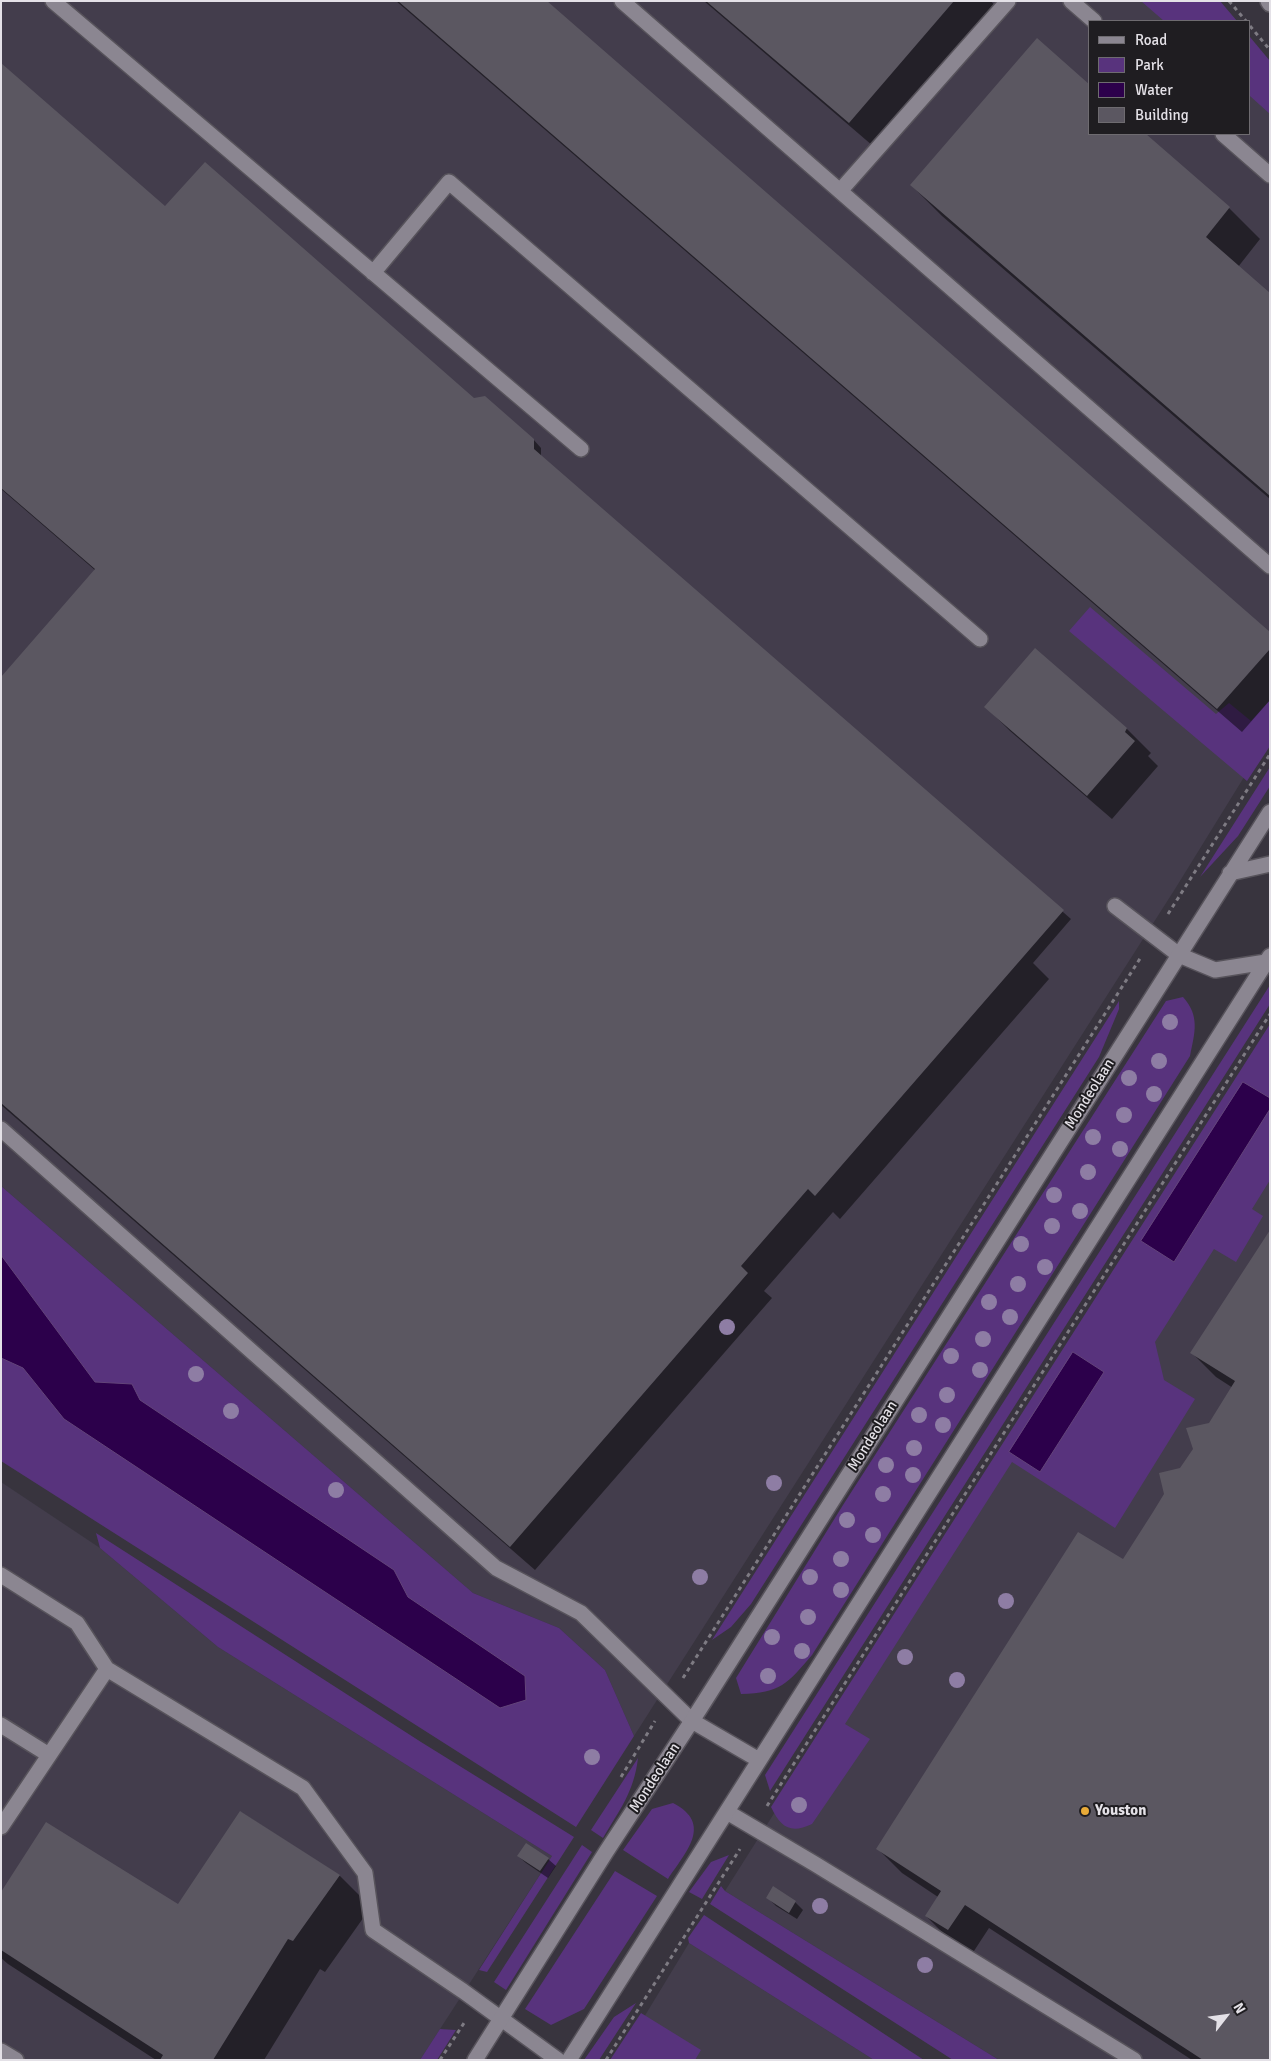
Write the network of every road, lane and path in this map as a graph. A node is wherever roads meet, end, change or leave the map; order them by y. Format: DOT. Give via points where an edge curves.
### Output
graph roads {
  1 [pos="53,1"];
  2 [pos="622,1"];
  3 [pos="1008,1"];
  4 [pos="1071,1"];
  5 [pos="1229,1"];
  6 [pos="1093,20"];
  7 [pos="1245,20"];
  8 [pos="1251,27"];
  9 [pos="1270,50"];
  10 [pos="1223,135"];
  11 [pos="1270,175"];
  12 [pos="840,191"];
  13 [pos="373,273"];
  14 [pos="581,449"];
  15 [pos="1270,566"];
  16 [pos="980,639"];
  17 [pos="1270,754"];
  18 [pos="1270,812"];
  19 [pos="1270,864"];
  20 [pos="1230,873"];
  21 [pos="1115,906"];
  22 [pos="1154,936"];
  23 [pos="1179,954"];
  24 [pos="1268,959"];
  25 [pos="1270,1014"];
  26 [pos="1,1129"];
  27 [pos="1,1575"];
  28 [pos="107,1669"];
  29 [pos="669,1698"];
  30 [pos="692,1721"];
  31 [pos="1,1726"];
  32 [pos="49,1755"];
  33 [pos="759,1760"];
  34 [pos="619,1781"];
  35 [pos="727,1812"];
  36 [pos="1,1827"];
  37 [pos="754,1828"];
  38 [pos="477,2002"];
  39 [pos="501,2019"];
  40 [pos="1,2051"];
  41 [pos="16,2060"];
  42 [pos="440,2060"];
  43 [pos="475,2060"];
  44 [pos="558,2060"];
  45 [pos="569,2060"];
  46 [pos="606,2060"];
  47 [pos="1134,2060"];
  1 -- 13 [label="street"];
  2 -- 12 [label="street"];
  3 -- 12 [label="street"];
  4 -- 6 [label="street"];
  5 -- 7 [label="path"];
  8 -- 9 [label="path"];
  10 -- 11 [label="street"];
  12 -- 15 [label="street"];
  13 -- 14 [label="street"];
  13 -- 16 [label="street" via="449,182"];
  17 -- 22 [label="path"];
  18 -- 20 [label="street, Mondeolaan"];
  19 -- 20 [label="street"];
  20 -- 23 [label="street, Mondeolaan"];
  21 -- 22 [label="street"];
  22 -- 23 [label="street"];
  22 -- 29 [label="path"];
  23 -- 24 [label="street" via="1215,970"];
  23 -- 30 [label="street, Mondeolaan"];
  24 -- 33 [label="street"];
  25 -- 37 [label="path"];
  26 -- 29 [label="street" via="496,1568 581,1613"];
  27 -- 28 [label="street" via="77,1623"];
  28 -- 32 [label="street"];
  28 -- 38 [label="street" via="303,1788 365,1873 373,1930"];
  29 -- 30 [label="street"];
  29 -- 34 [label="path"];
  30 -- 33 [label="street"];
  30 -- 39 [label="street, Mondeolaan"];
  31 -- 32 [label="street"];
  32 -- 36 [label="street"];
  33 -- 35 [label="street"];
  35 -- 37 [label="street"];
  35 -- 45 [label="street"];
  37 -- 46 [label="path"];
  37 -- 47 [label="street"];
  38 -- 39 [label="street"];
  38 -- 42 [label="path"];
  39 -- 43 [label="street, Mondeolaan"];
  39 -- 44 [label="street"];
  40 -- 41 [label="street"];
}
